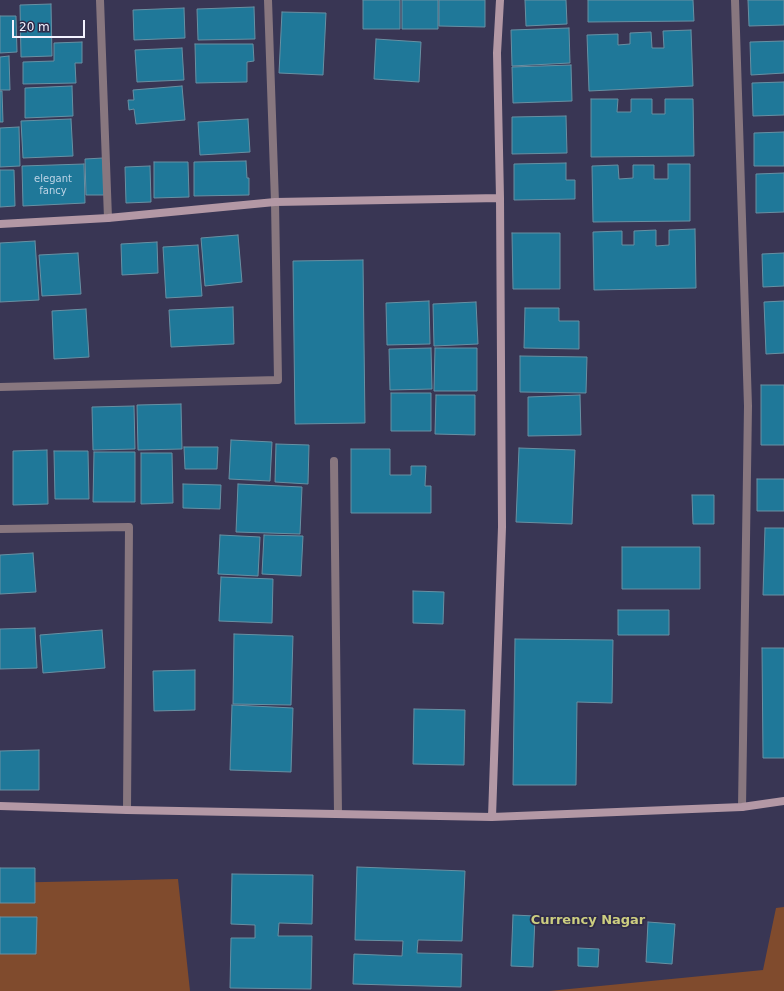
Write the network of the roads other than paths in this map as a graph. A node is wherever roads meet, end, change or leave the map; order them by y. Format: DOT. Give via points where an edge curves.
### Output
graph roads {
  1 [pos="100,0"];
  2 [pos="268,0"];
  3 [pos="500,0"];
  4 [pos="735,0"];
  5 [pos="500,198"];
  6 [pos="275,202"];
  7 [pos="108,218"];
  8 [pos="0,224"];
  9 [pos="0,387"];
  10 [pos="334,461"];
  11 [pos="0,529"];
  12 [pos="784,801"];
  13 [pos="0,806"];
  14 [pos="742,807"];
  15 [pos="128,810"];
  16 [pos="338,814"];
  17 [pos="492,816"];
  1 -- 7 [label="street"];
  2 -- 6 [label="street"];
  3 -- 5 [label="street" via="497,52"];
  4 -- 14 [label="street" via="748,406"];
  5 -- 6 [label="street"];
  5 -- 17 [label="street" via="502,527"];
  6 -- 7 [label="street"];
  6 -- 9 [label="street" via="278,380"];
  7 -- 8 [label="street"];
  10 -- 16 [label="street"];
  11 -- 15 [label="street" via="128,527"];
  12 -- 14 [label="street"];
  13 -- 15 [label="street"];
  14 -- 17 [label="street"];
  15 -- 16 [label="street"];
  16 -- 17 [label="street"];
}
